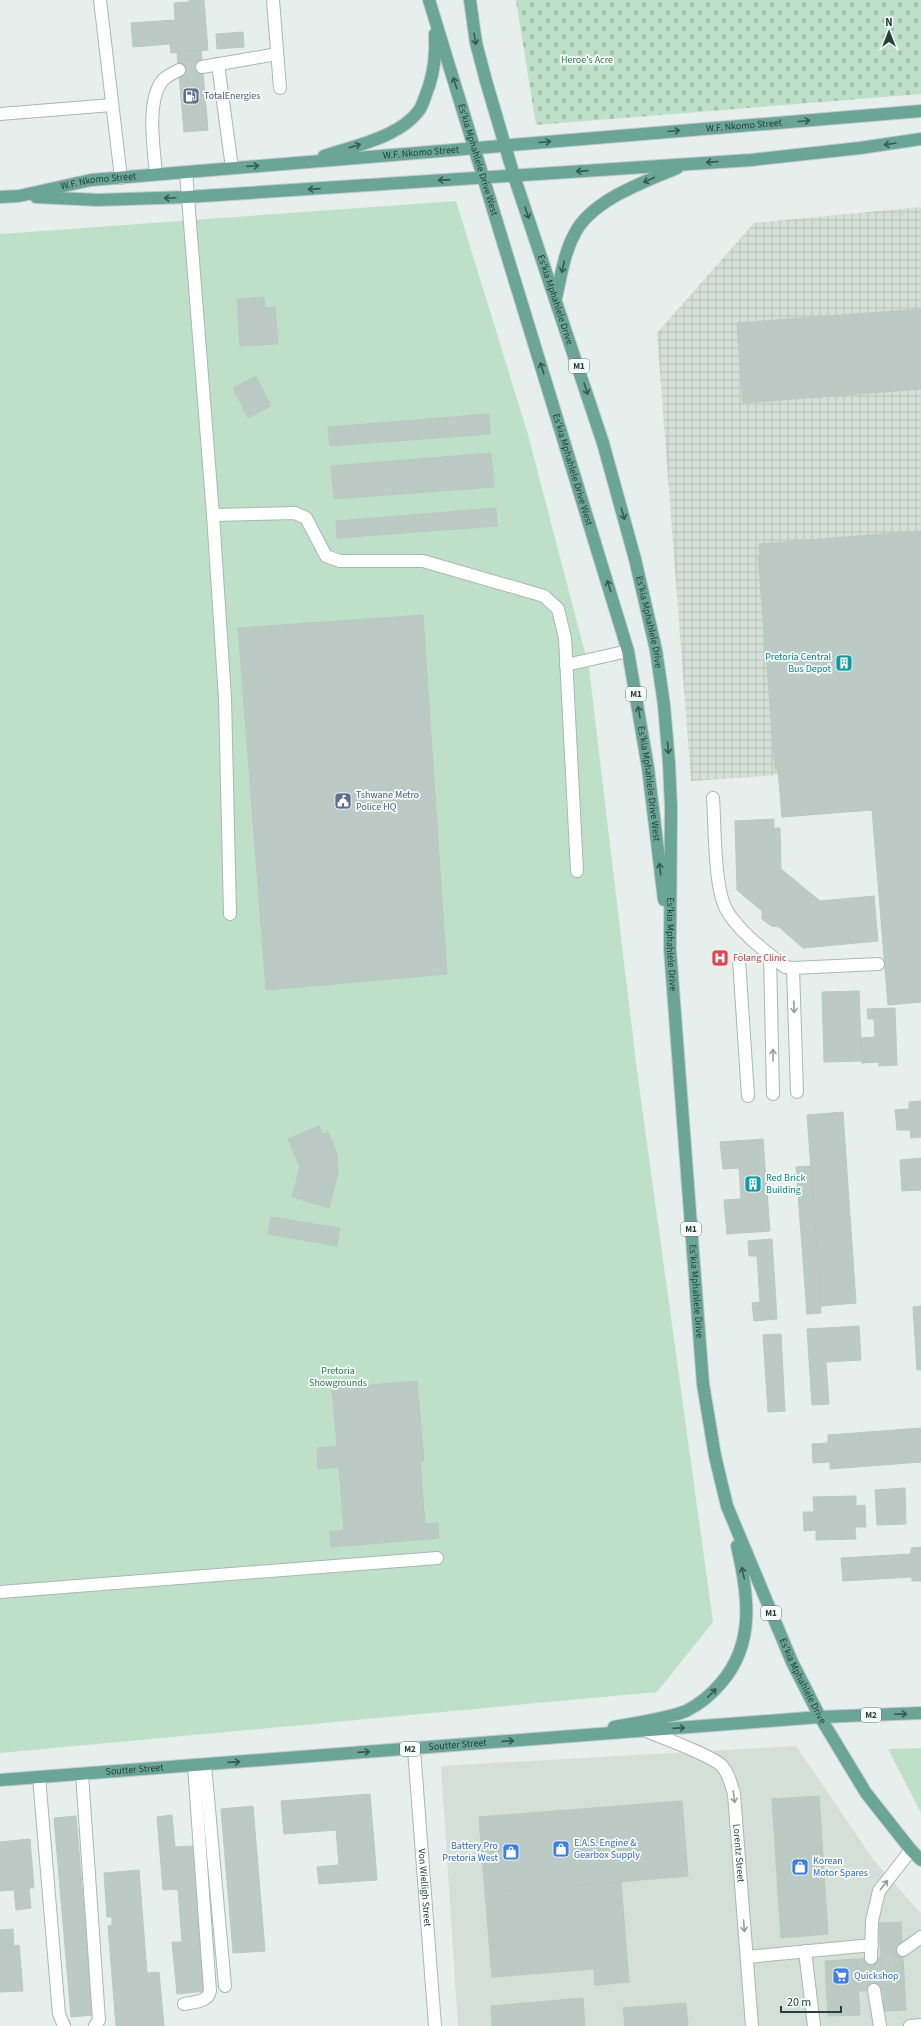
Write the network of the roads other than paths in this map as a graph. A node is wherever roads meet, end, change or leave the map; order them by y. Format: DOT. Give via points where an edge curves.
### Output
graph roads {
  1 [pos="100,0"];
  2 [pos="273,0"];
  3 [pos="429,0"];
  4 [pos="470,0"];
  5 [pos="433,14"];
  6 [pos="277,54"];
  7 [pos="218,64"];
  8 [pos="202,67"];
  9 [pos="179,70"];
  10 [pos="280,88"];
  11 [pos="112,105"];
  12 [pos="921,111"];
  13 [pos="0,114"];
  14 [pos="921,139"];
  15 [pos="506,146"];
  16 [pos="474,148"];
  17 [pos="304,162"];
  18 [pos="685,164"];
  19 [pos="232,168"];
  20 [pos="186,172"];
  21 [pos="156,174"];
  22 [pos="514,176"];
  23 [pos="121,178"];
  24 [pos="483,178"];
  25 [pos="18,196"];
  26 [pos="0,197"];
  27 [pos="187,197"];
  28 [pos="556,298"];
  29 [pos="213,515"];
  30 [pos="628,651"];
  31 [pos="566,665"];
  32 [pos="713,798"];
  33 [pos="577,872"];
  34 [pos="230,914"];
  35 [pos="670,949"];
  36 [pos="770,955"];
  37 [pos="739,960"];
  38 [pos="878,964"];
  39 [pos="793,968"];
  40 [pos="797,1092"];
  41 [pos="773,1094"];
  42 [pos="748,1096"];
  43 [pos="727,1506"];
  44 [pos="437,1558"];
  45 [pos="0,1592"];
  46 [pos="921,1713"];
  47 [pos="820,1717"];
  48 [pos="646,1731"];
  49 [pos="570,1737"];
  50 [pos="414,1749"];
  51 [pos="200,1765"];
  52 [pos="82,1774"];
  53 [pos="39,1777"];
  54 [pos="0,1780"];
  55 [pos="911,1850"];
  56 [pos="921,1860"];
  57 [pos="921,1937"];
  58 [pos="872,1945"];
  59 [pos="903,1950"];
  60 [pos="805,1951"];
  61 [pos="747,1957"];
  62 [pos="871,1958"];
  63 [pos="225,1986"];
  64 [pos="874,1990"];
  65 [pos="184,2004"];
  66 [pos="921,2025"];
  67 [pos="64,2026"];
  68 [pos="95,2026"];
  69 [pos="434,2026"];
  70 [pos="752,2026"];
  71 [pos="814,2026"];
  72 [pos="880,2026"];
  73 [pos="910,2026"];
  1 -- 11 [label="street"];
  2 -- 6 [label="street"];
  3 -- 5 [label="main road, Es'kia Mphahlele Drive West / M1"];
  4 -- 15 [label="main road, Es'kia Mphahlele Drive / M1, one-way" via="476,43"];
  16 -- 5 [label="main road, Es'kia Mphahlele Drive West / M1, one-way"];
  17 -- 5 [label="main road, one-way" via="379,138 402,125 420,108 435,65"];
  6 -- 7 [label="street"];
  6 -- 10 [label="street"];
  7 -- 8 [label="street"];
  7 -- 19 [label="street"];
  9 -- 21 [label="street" via="165,78 159,86 154,103 152,123"];
  11 -- 13 [label="street"];
  11 -- 23 [label="street"];
  15 -- 12 [label="main road, W.F. Nkomo Street, one-way"];
  14 -- 18 [label="main road, W.F. Nkomo Street, one-way" via="750,160"];
  15 -- 16 [label="main road, W.F. Nkomo Street"];
  15 -- 22 [label="main road, Es'kia Mphahlele Drive / M1"];
  16 -- 17 [label="main road, W.F. Nkomo Street"];
  16 -- 24 [label="main road, Es'kia Mphahlele Drive West / M1"];
  19 -- 17 [label="main road, W.F. Nkomo Street, one-way"];
  18 -- 22 [label="main road, W.F. Nkomo Street, one-way"];
  18 -- 28 [label="main road, one-way" via="635,186 604,203 586,217 575,233 565,260"];
  19 -- 20 [label="main road, W.F. Nkomo Street"];
  20 -- 21 [label="main road, W.F. Nkomo Street"];
  20 -- 27 [label="street"];
  21 -- 23 [label="main road, W.F. Nkomo Street"];
  22 -- 24 [label="main road, W.F. Nkomo Street"];
  22 -- 28 [label="main road, Es'kia Mphahlele Drive / M1, one-way"];
  23 -- 25 [label="main road, W.F. Nkomo Street" via="91,180"];
  24 -- 27 [label="main road, W.F. Nkomo Street, one-way"];
  30 -- 24 [label="main road, Es'kia Mphahlele Drive West / M1, one-way"];
  25 -- 26 [label="main road, W.F. Nkomo Street"];
  27 -- 25 [label="main road, W.F. Nkomo Street, one-way" via="98,200"];
  27 -- 29 [label="street"];
  28 -- 35 [label="main road, Es'kia Mphahlele Drive / M1, one-way" via="603,443 636,559 656,650 664,705 671,799"];
  29 -- 31 [label="street" via="295,513 306,518 326,556 340,561 423,561 544,596 558,609 565,638"];
  29 -- 34 [label="street" via="225,698"];
  30 -- 31 [label="street"];
  35 -- 30 [label="main road, Es'kia Mphahlele Drive West / M1, one-way" via="648,768"];
  31 -- 33 [label="street"];
  32 -- 36 [label="street" via="719,886 726,909 734,921"];
  35 -- 43 [label="main road, Es'kia Mphahlele Drive / M1" via="703,1384 715,1456"];
  36 -- 39 [label="street" via="785,967"];
  41 -- 36 [label="street, one-way"];
  37 -- 42 [label="street"];
  38 -- 39 [label="street"];
  39 -- 40 [label="street, one-way"];
  43 -- 47 [label="main road, Es'kia Mphahlele Drive / M1" via="786,1649"];
  49 -- 43 [label="main road, one-way" via="684,1712 710,1696 728,1675 741,1651 747,1605 745,1578"];
  44 -- 45 [label="street"];
  47 -- 46 [label="main road, M2, one-way"];
  48 -- 47 [label="main road, Soutter Street / M2, one-way"];
  47 -- 55 [label="main road, Es'kia Mphahlele Drive / M1" via="866,1793"];
  48 -- 49 [label="main road, Soutter Street / M2"];
  48 -- 61 [label="street, Lorentz Street, one-way" via="718,1762 729,1776 734,1794"];
  50 -- 49 [label="main road, Soutter Street / M2, one-way"];
  51 -- 50 [label="main road, Soutter Street / M2, one-way"];
  50 -- 69 [label="street, Von Wielligh Street"];
  51 -- 52 [label="main road, Soutter Street / M2"];
  51 -- 63 [label="street"];
  51 -- 65 [label="street" via="210,1991 205,1999"];
  52 -- 53 [label="main road, Soutter Street / M2"];
  52 -- 68 [label="street" via="99,2020"];
  53 -- 54 [label="main road, Soutter Street / M2"];
  53 -- 67 [label="street" via="59,2014"];
  55 -- 56 [label="main road, Es'kia Mphahlele Drive / M1"];
  58 -- 55 [label="street, one-way" via="872,1922 879,1891"];
  57 -- 59 [label="street"];
  58 -- 60 [label="street"];
  58 -- 62 [label="street"];
  60 -- 61 [label="street"];
  60 -- 71 [label="street"];
  61 -- 70 [label="street, Lorentz Street"];
  64 -- 72 [label="street"];
  66 -- 73 [label="street"];
}
